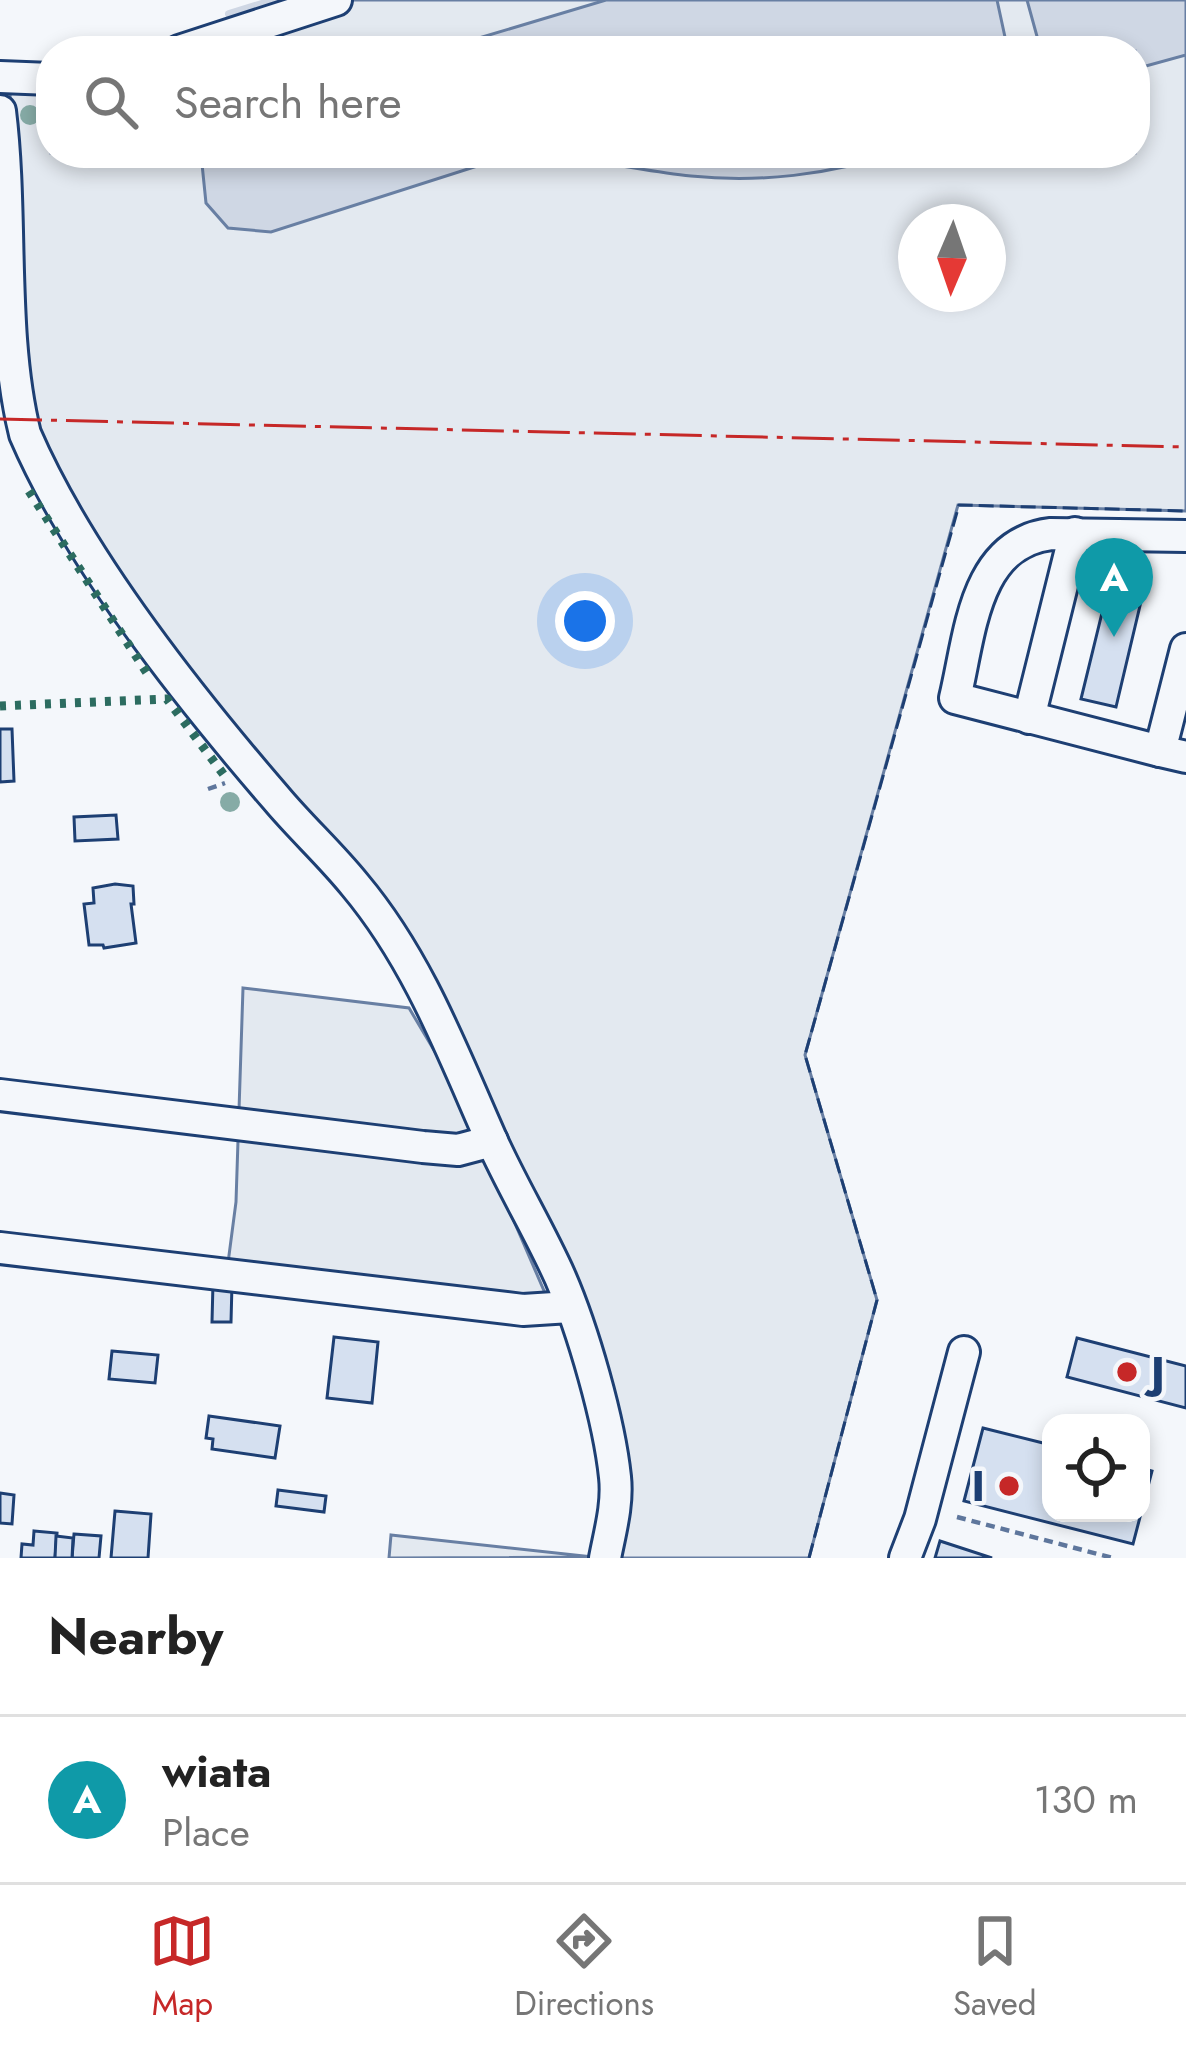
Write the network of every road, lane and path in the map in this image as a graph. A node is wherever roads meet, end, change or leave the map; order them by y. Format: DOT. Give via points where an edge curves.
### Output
graph roads {
  1 [pos="336,0"];
  2 [pos="225,36"];
  3 [pos="0,77"];
  4 [pos="36,78"];
  5 [pos="0,111"];
  6 [pos="1075,533"];
  7 [pos="1186,536"];
  8 [pos="1186,649"];
  9 [pos="1029,718"];
  10 [pos="1173,754"];
  11 [pos="0,1095"];
  12 [pos="492,1141"];
  13 [pos="0,1248"];
  14 [pos="570,1306"];
  15 [pos="964,1352"];
  16 [pos="957,1517"];
  17 [pos="605,1558"];
  18 [pos="905,1558"];
  19 [pos="1113,1558"];
  1 -- 2 [label="street"];
  3 -- 4 [label="street"];
  5 -- 12 [label="street" via="7,371 34,454 175,676 389,932 430,999"];
  6 -- 7 [label="street"];
  6 -- 9 [label="street"];
  6 -- 9 [label="street" via="1021,542 995,563 981,589 955,698"];
  8 -- 10 [label="street"];
  9 -- 10 [label="street"];
  11 -- 12 [label="street" via="423,1147 458,1150"];
  12 -- 14 [label="street"];
  13 -- 14 [label="street" via="524,1310"];
  14 -- 17 [label="street" via="615,1477"];
  15 -- 18 [label="street"];
  16 -- 19 [label="path"];
}
